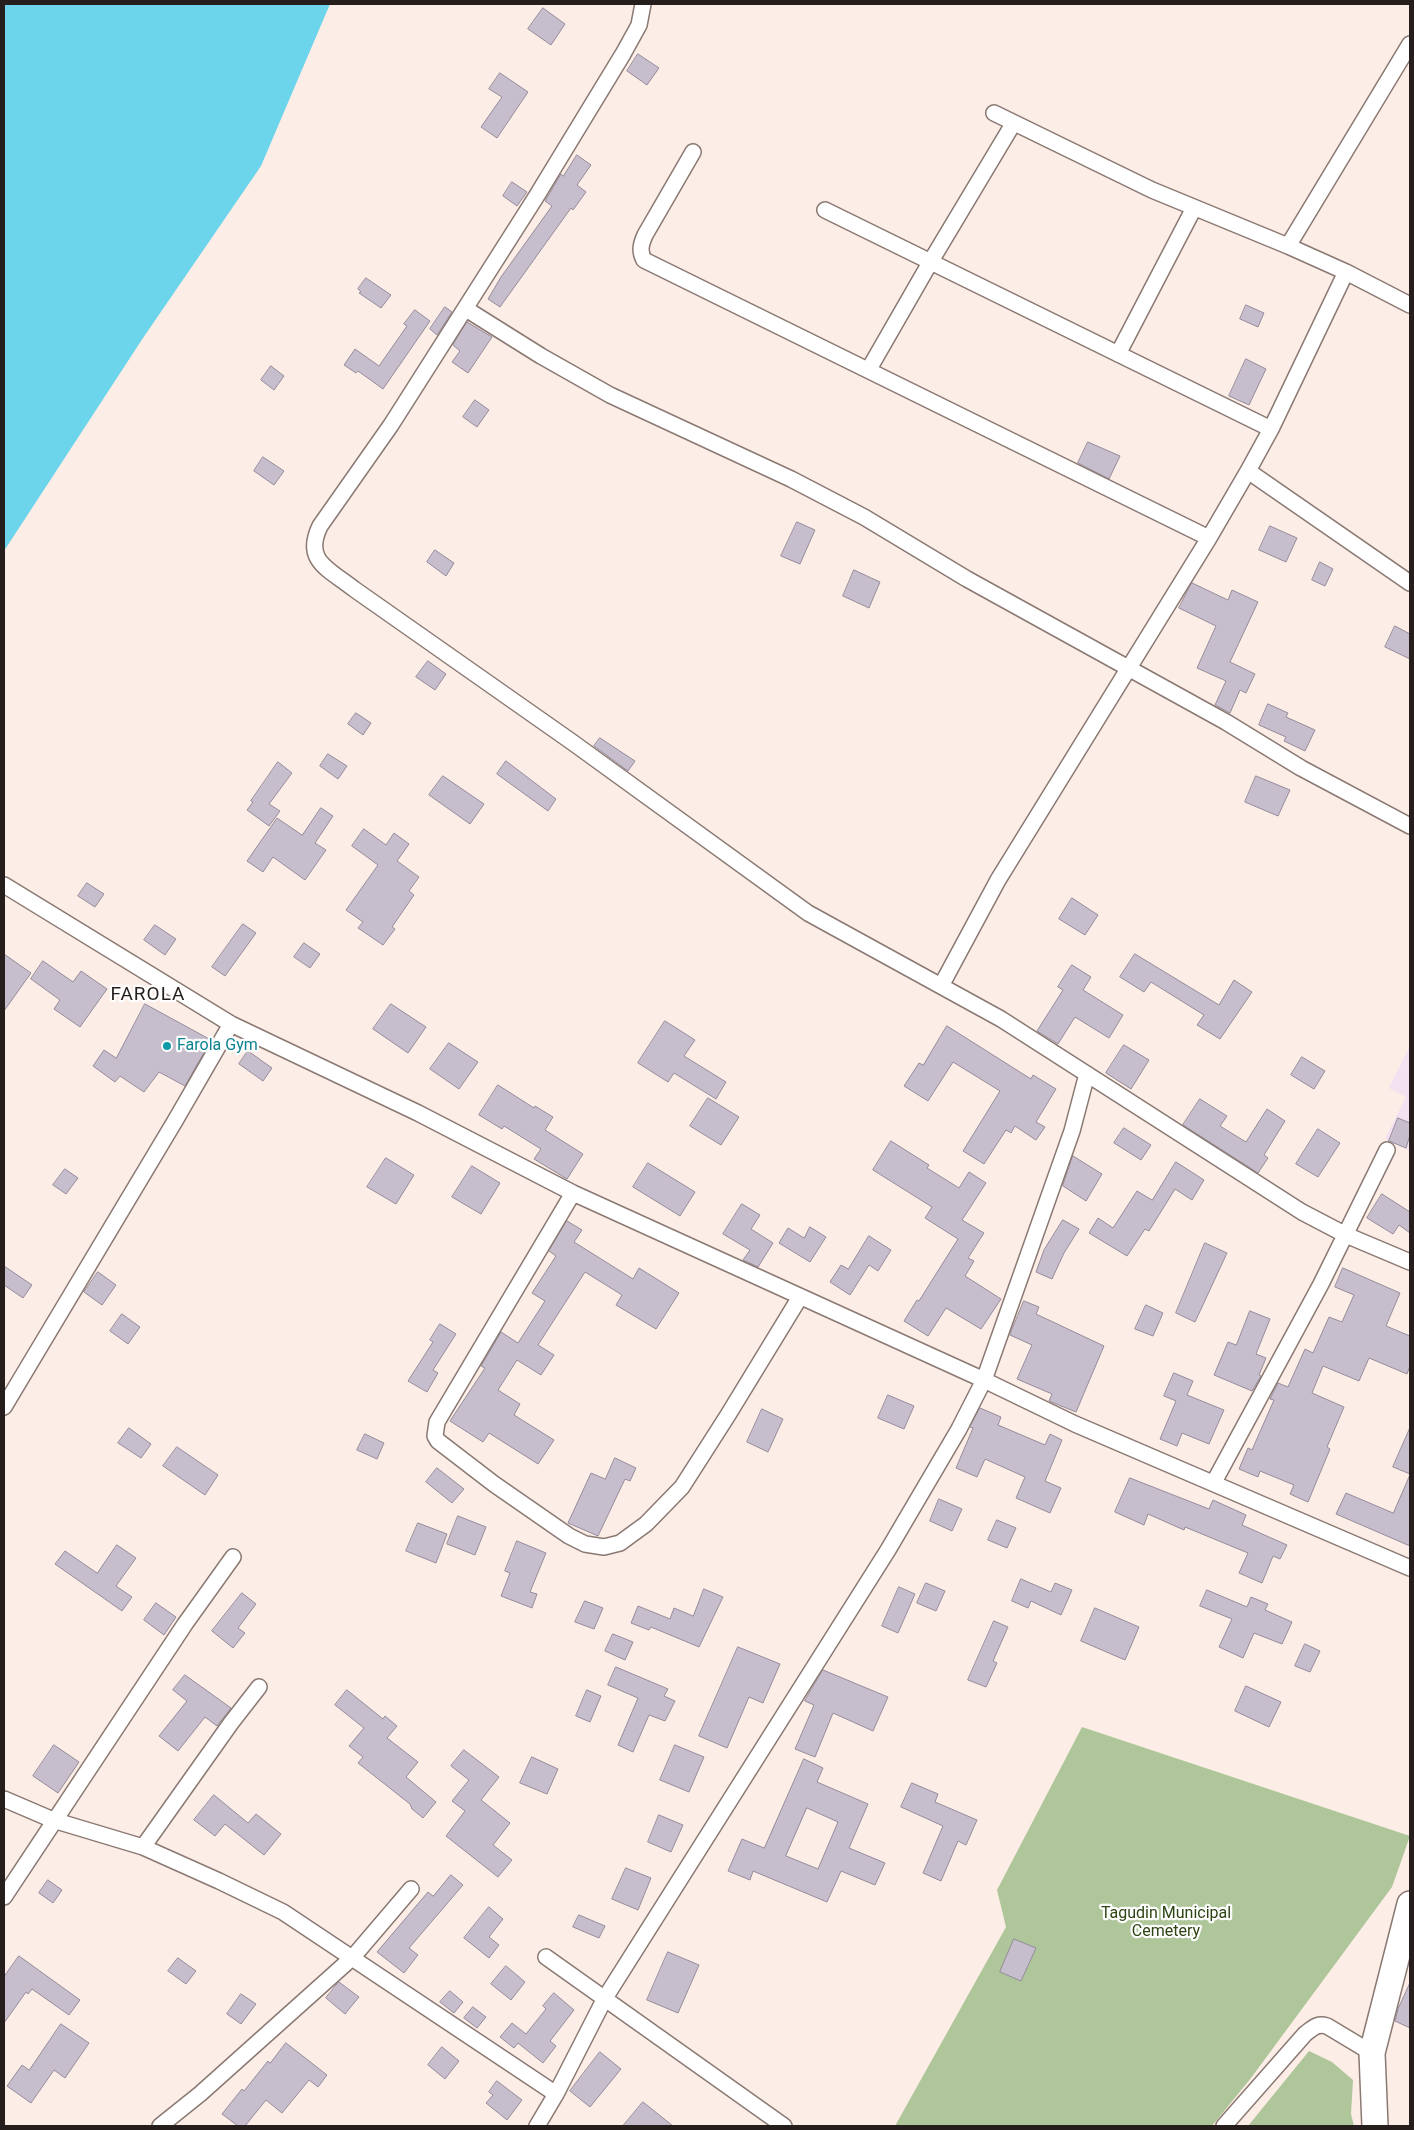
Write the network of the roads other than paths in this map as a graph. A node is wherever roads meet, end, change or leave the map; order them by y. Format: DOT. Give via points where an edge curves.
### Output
graph roads {
  1 [pos="643,4"];
  2 [pos="1410,44"];
  3 [pos="994,113"];
  4 [pos="1014,124"];
  5 [pos="693,152"];
  6 [pos="1194,208"];
  7 [pos="825,210"];
  8 [pos="1288,246"];
  9 [pos="931,261"];
  10 [pos="1346,272"];
  11 [pos="1410,305"];
  12 [pos="466,309"];
  13 [pos="1118,354"];
  14 [pos="869,370"];
  15 [pos="1271,430"];
  16 [pos="1248,471"];
  17 [pos="1210,538"];
  18 [pos="1410,583"];
  19 [pos="1129,669"];
  20 [pos="1410,826"];
  21 [pos="4,885"];
  22 [pos="941,986"];
  23 [pos="231,1024"];
  24 [pos="1087,1074"];
  25 [pos="1387,1150"];
  26 [pos="573,1193"];
  27 [pos="1346,1235"];
  28 [pos="1410,1262"];
  29 [pos="800,1297"];
  30 [pos="984,1380"];
  31 [pos="4,1407"];
  32 [pos="1214,1482"];
  33 [pos="233,1557"];
  34 [pos="1410,1568"];
  35 [pos="259,1687"];
  36 [pos="4,1800"];
  37 [pos="53,1820"];
  38 [pos="143,1847"];
  39 [pos="410,1889"];
  40 [pos="4,1897"];
  41 [pos="1410,1904"];
  42 [pos="352,1957"];
  43 [pos="546,1957"];
  44 [pos="605,1998"];
  45 [pos="1372,2053"];
  46 [pos="556,2094"];
  47 [pos="160,2126"];
  48 [pos="537,2126"];
  49 [pos="784,2126"];
  50 [pos="1224,2126"];
  51 [pos="1374,2126"];
  1 -- 12 [label="street" via="639,26 623,54"];
  2 -- 8 [label="street"];
  3 -- 4 [label="street"];
  4 -- 6 [label="street"];
  4 -- 9 [label="street"];
  5 -- 14 [label="street" via="645,235 641,245 644,260"];
  6 -- 8 [label="street"];
  6 -- 13 [label="street"];
  7 -- 9 [label="street"];
  8 -- 10 [label="street"];
  9 -- 13 [label="street"];
  9 -- 14 [label="street"];
  10 -- 11 [label="street"];
  10 -- 15 [label="street"];
  12 -- 19 [label="street" via="610,395 791,479 864,517 967,579"];
  12 -- 22 [label="street" via="391,426 320,526 313,547 320,562 808,912"];
  13 -- 15 [label="street"];
  14 -- 17 [label="street"];
  15 -- 16 [label="street"];
  16 -- 17 [label="street"];
  16 -- 18 [label="street"];
  17 -- 19 [label="street"];
  19 -- 20 [label="street" via="1301,768"];
  19 -- 22 [label="street" via="998,880"];
  21 -- 23 [label="street"];
  22 -- 24 [label="street" via="1001,1019"];
  23 -- 26 [label="street" via="418,1113"];
  23 -- 31 [label="street"];
  24 -- 27 [label="street" via="1302,1212"];
  24 -- 30 [label="street" via="1072,1131"];
  25 -- 27 [label="street"];
  26 -- 29 [label="street"];
  26 -- 29 [label="street" via="440,1417 435,1436 494,1484 569,1536 586,1544 604,1547 620,1543 646,1524 682,1487"];
  27 -- 28 [label="street"];
  27 -- 32 [label="street"];
  29 -- 30 [label="street"];
  30 -- 32 [label="street" via="1075,1424"];
  30 -- 44 [label="street" via="930,1481"];
  32 -- 34 [label="street"];
  33 -- 37 [label="street"];
  35 -- 38 [label="street"];
  36 -- 37 [label="street"];
  37 -- 38 [label="street"];
  37 -- 40 [label="street"];
  38 -- 42 [label="street" via="282,1912"];
  39 -- 42 [label="street"];
  41 -- 45 [label="highway"];
  42 -- 46 [label="street"];
  42 -- 47 [label="street"];
  43 -- 44 [label="street"];
  44 -- 46 [label="street"];
  44 -- 49 [label="street"];
  45 -- 50 [label="street" via="1327,2026 1316,2026 1305,2034"];
  45 -- 51 [label="highway"];
  46 -- 48 [label="street"];
}
